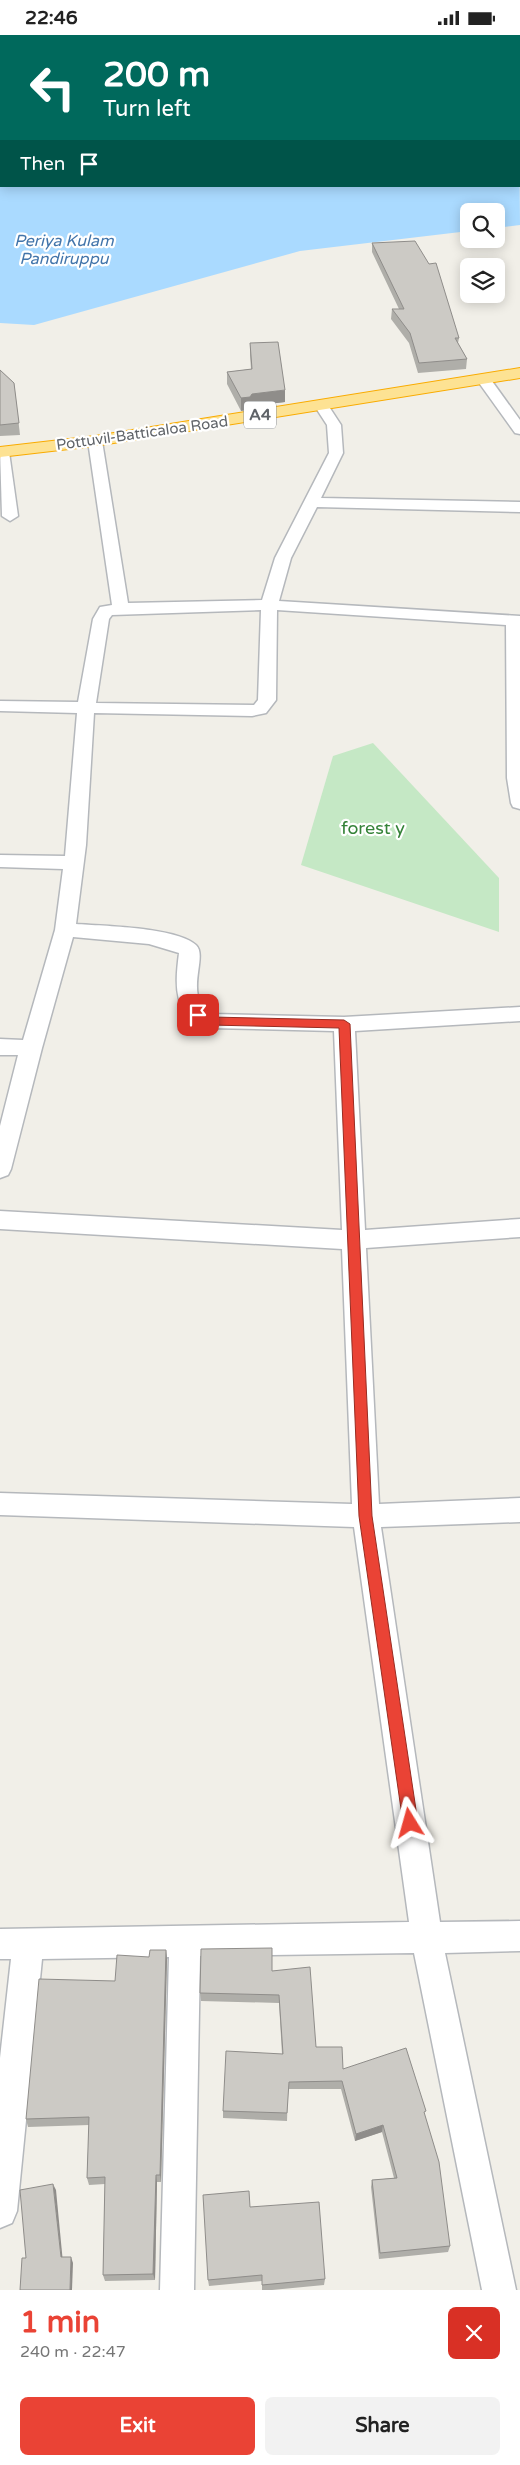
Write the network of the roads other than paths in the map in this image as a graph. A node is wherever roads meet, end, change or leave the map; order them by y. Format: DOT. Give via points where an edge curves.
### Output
graph roads {
  1 [pos="520,373"];
  2 [pos="484,380"];
  3 [pos="321,405"];
  4 [pos="520,429"];
  5 [pos="95,441"];
  6 [pos="1,452"];
  7 [pos="313,502"];
  8 [pos="520,507"];
  9 [pos="10,516"];
  10 [pos="269,605"];
  11 [pos="120,608"];
  12 [pos="517,621"];
  13 [pos="0,706"];
  14 [pos="86,708"];
  15 [pos="520,803"];
  16 [pos="0,861"];
  17 [pos="74,863"];
  18 [pos="65,931"];
  19 [pos="520,1014"];
  20 [pos="344,1024"];
  21 [pos="0,1047"];
  22 [pos="31,1048"];
  23 [pos="0,1169"];
  24 [pos="0,1220"];
  25 [pos="520,1228"];
  26 [pos="353,1240"];
  27 [pos="0,1503"];
  28 [pos="520,1510"];
  29 [pos="366,1516"];
  30 [pos="520,1936"];
  31 [pos="427,1939"];
  32 [pos="185,1941"];
  33 [pos="14,1944"];
  34 [pos="0,2211"];
  35 [pos="177,2290"];
  36 [pos="499,2290"];
  1 -- 2 [label="highway, Pottuvil-Batticaloa Road / A4"];
  2 -- 3 [label="highway, Pottuvil-Batticaloa Road / A4"];
  2 -- 4 [label="street"];
  3 -- 5 [label="highway, Pottuvil-Batticaloa Road / A4"];
  3 -- 7 [label="street" via="334,425 336,453"];
  5 -- 6 [label="highway, Pottuvil-Batticaloa Road / A4"];
  5 -- 11 [label="street"];
  6 -- 9 [label="street"];
  7 -- 8 [label="street"];
  7 -- 10 [label="street" via="283,558"];
  10 -- 11 [label="street"];
  10 -- 12 [label="street"];
  10 -- 14 [label="street" via="267,700 260,709"];
  11 -- 14 [label="street" via="109,609 101,619"];
  12 -- 15 [label="street" via="516,778"];
  13 -- 14 [label="street"];
  14 -- 17 [label="street"];
  16 -- 17 [label="street"];
  17 -- 18 [label="street"];
  18 -- 20 [label="street" via="161,939 185,946 188,950 185,993 203,1019"];
  18 -- 22 [label="street"];
  19 -- 20 [label="street"];
  20 -- 26 [label="street"];
  21 -- 22 [label="street"];
  22 -- 23 [label="street"];
  24 -- 26 [label="street"];
  25 -- 26 [label="street"];
  26 -- 29 [label="street"];
  27 -- 29 [label="street"];
  28 -- 29 [label="street"];
  29 -- 31 [label="street"];
  30 -- 31 [label="street"];
  31 -- 32 [label="street"];
  31 -- 36 [label="street"];
  32 -- 33 [label="street"];
  32 -- 35 [label="street"];
  33 -- 34 [label="street"];
}
